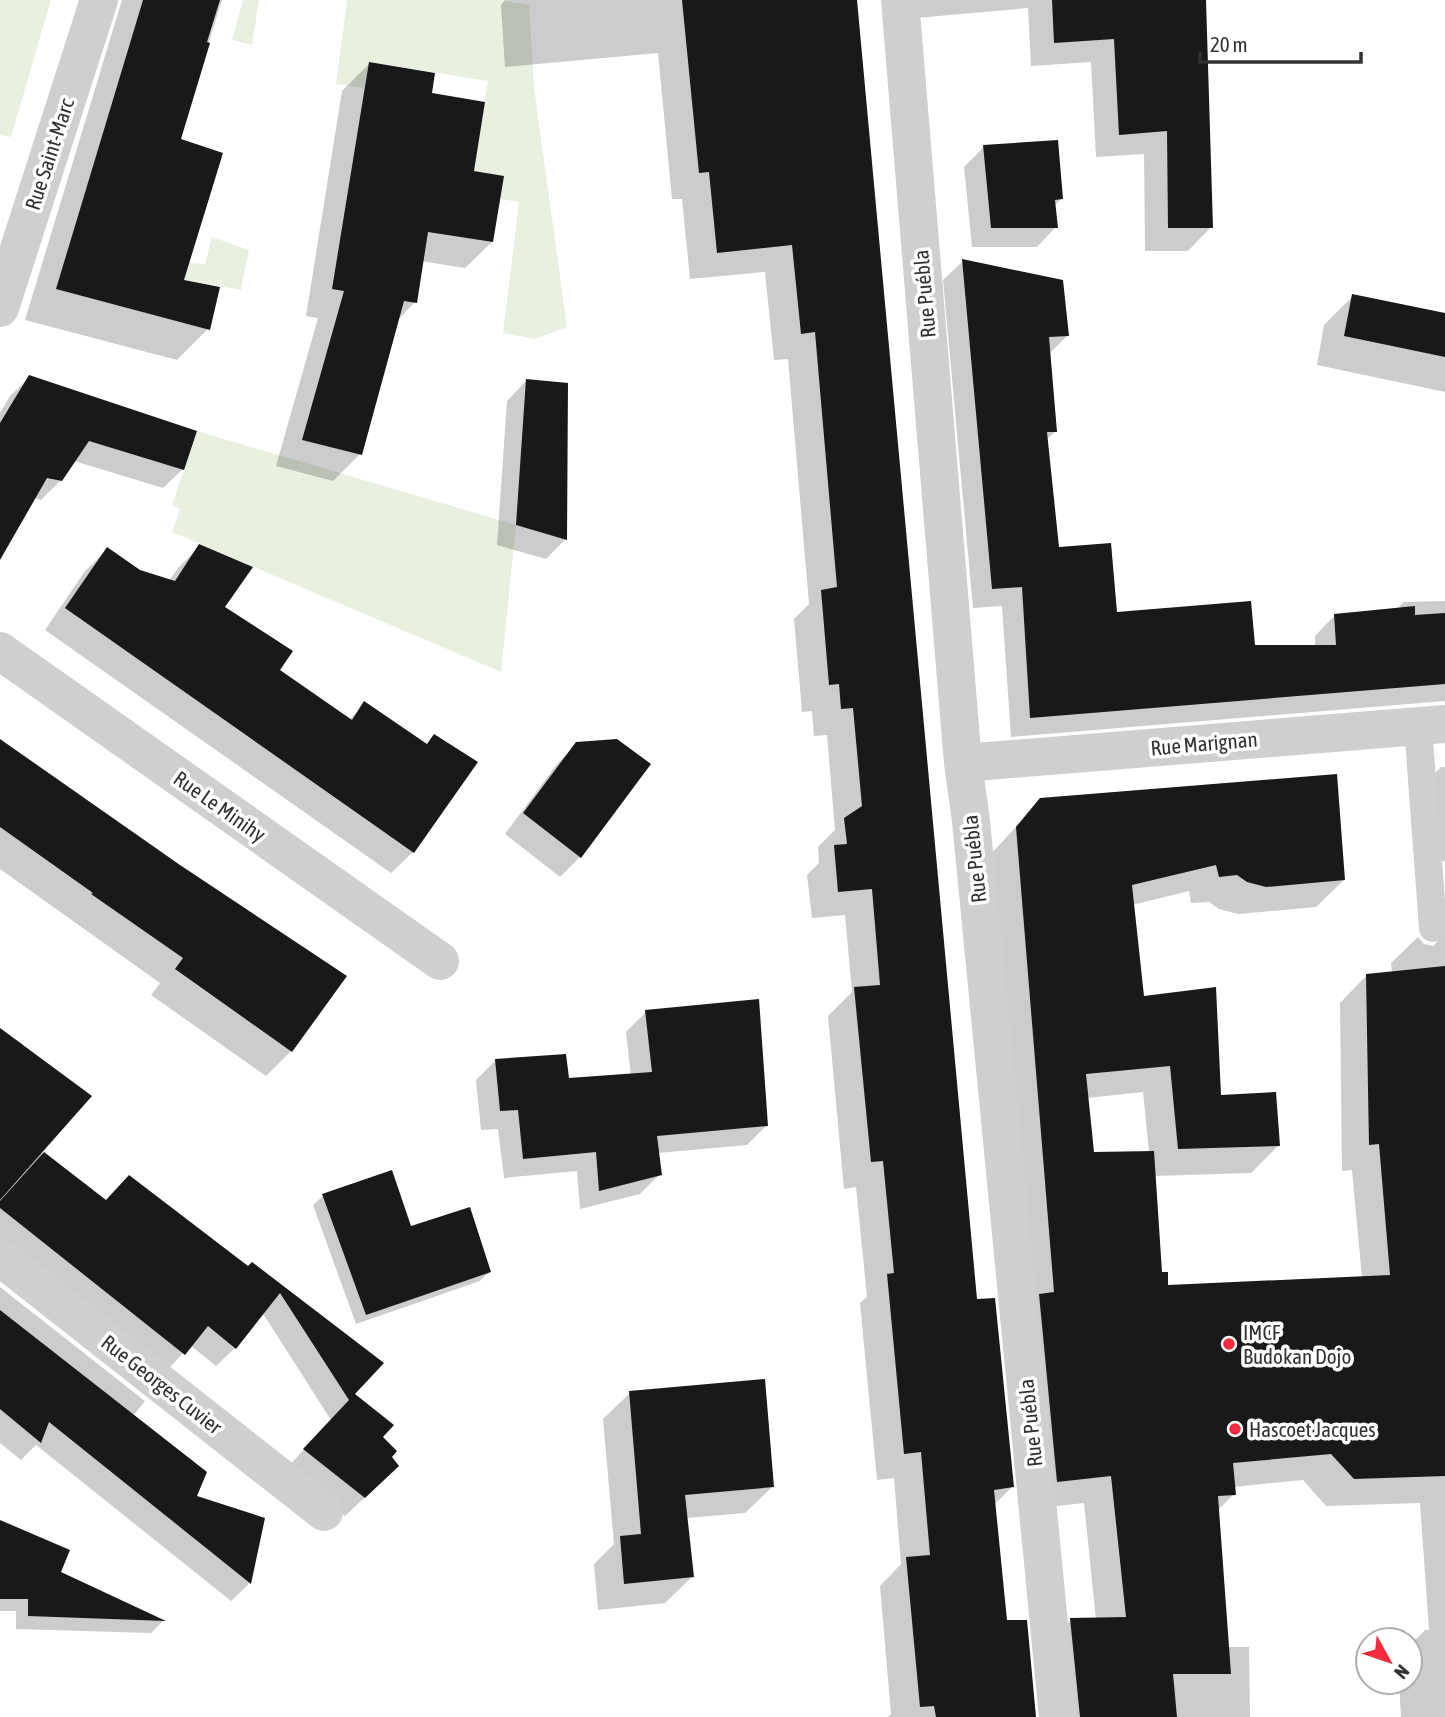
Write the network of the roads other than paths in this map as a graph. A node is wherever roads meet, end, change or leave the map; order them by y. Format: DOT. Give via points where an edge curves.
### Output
graph roads {
  1 [pos="99,0"];
  2 [pos="900,0"];
  3 [pos="0,308"];
  4 [pos="0,651"];
  5 [pos="1431,725"];
  6 [pos="963,763"];
  7 [pos="1433,928"];
  8 [pos="440,961"];
  9 [pos="0,1256"];
  10 [pos="324,1512"];
  11 [pos="1058,1717"];
  1 -- 3 [label="street, Rue Saint-Marc"];
  2 -- 6 [label="street, Rue Puébla"];
  4 -- 8 [label="street, Rue Le Minihy"];
  5 -- 6 [label="street, Rue Marignan"];
  5 -- 7 [label="lane"];
  6 -- 11 [label="street, Rue Puébla"];
  9 -- 10 [label="street, Rue Georges Cuvier"];
}
